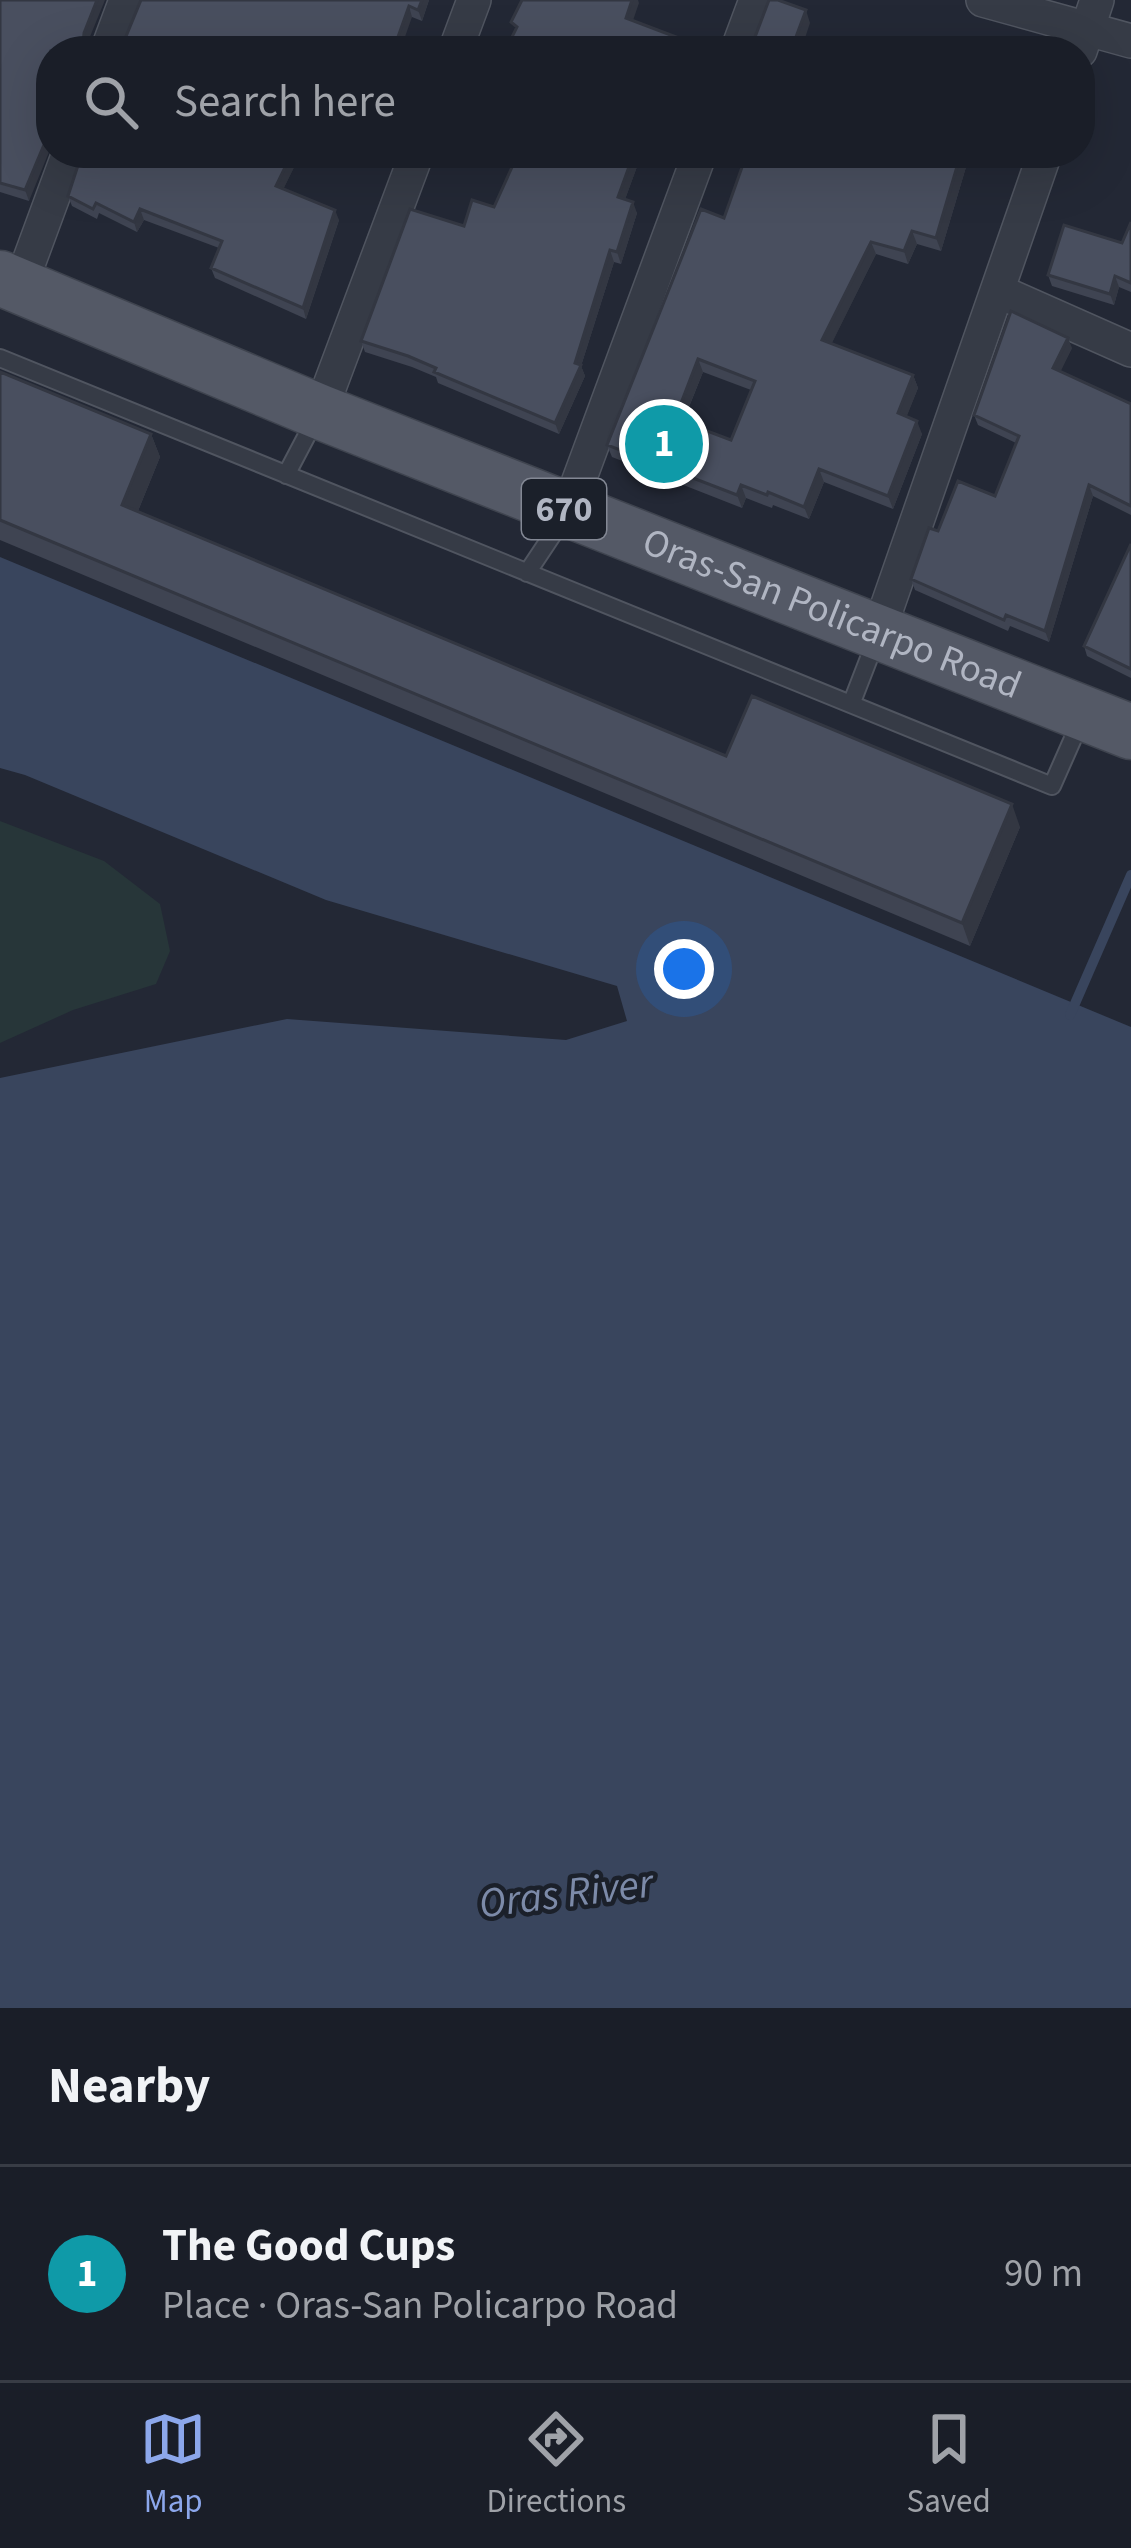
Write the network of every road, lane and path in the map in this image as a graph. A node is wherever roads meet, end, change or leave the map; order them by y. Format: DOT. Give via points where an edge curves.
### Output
graph roads {
  1 [pos="126,0"];
  2 [pos="474,0"];
  3 [pos="756,0"];
  4 [pos="983,0"];
  5 [pos="1088,27"];
  6 [pos="113,36"];
  7 [pos="461,36"];
  8 [pos="743,36"];
  9 [pos="1131,41"];
  10 [pos="62,168"];
  11 [pos="411,168"];
  12 [pos="694,168"];
  13 [pos="1040,168"];
  14 [pos="10,289"];
  15 [pos="998,291"];
  16 [pos="1131,350"];
  17 [pos="0,358"];
  18 [pos="320,412"];
  19 [pos="286,475"];
  20 [pos="568,510"];
  21 [pos="527,573"];
  22 [pos="878,633"];
  23 [pos="852,702"];
  24 [pos="1107,724"];
  1 -- 6 [label="street"];
  2 -- 7 [label="street"];
  3 -- 8 [label="street"];
  4 -- 5 [label="street"];
  5 -- 9 [label="street"];
  10 -- 14 [label="street"];
  11 -- 18 [label="street"];
  12 -- 20 [label="street"];
  13 -- 15 [label="street"];
  14 -- 18 [label="main road, Oras-San Policarpo Road / 670"];
  15 -- 16 [label="street"];
  15 -- 22 [label="street"];
  17 -- 19 [label="lane"];
  18 -- 19 [label="lane"];
  18 -- 20 [label="main road, Oras-San Policarpo Road / 670"];
  19 -- 21 [label="lane"];
  20 -- 21 [label="lane"];
  20 -- 22 [label="main road, Oras-San Policarpo Road / 670"];
  21 -- 23 [label="lane"];
  22 -- 23 [label="lane"];
  22 -- 24 [label="main road, Oras-San Policarpo Road / 670"];
  23 -- 24 [label="lane" via="1052,786"];
}
